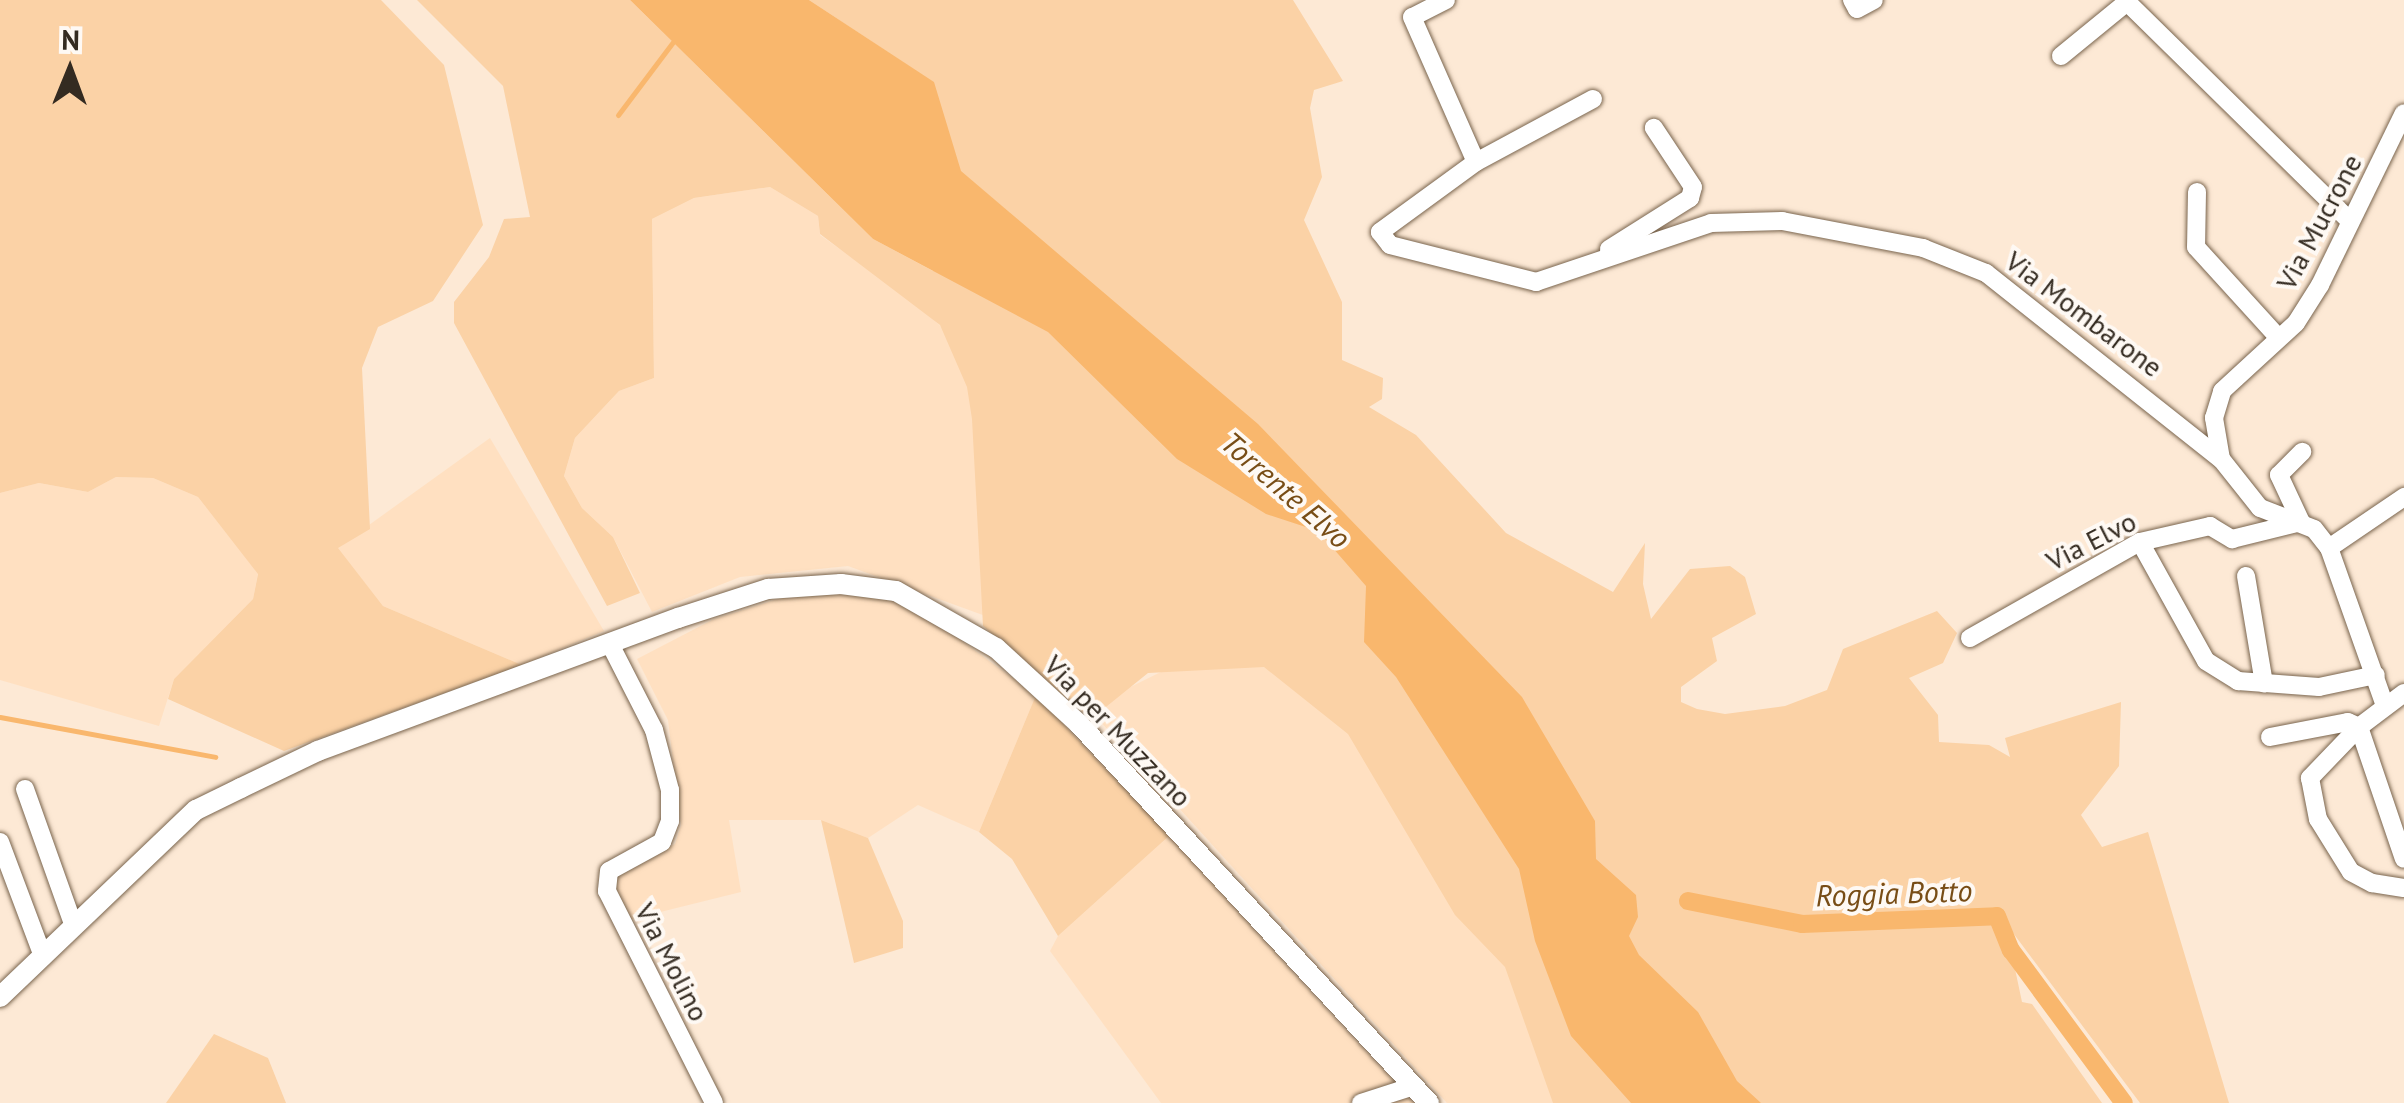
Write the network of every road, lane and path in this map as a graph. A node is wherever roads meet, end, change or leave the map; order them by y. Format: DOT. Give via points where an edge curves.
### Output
graph roads {
  1 [pos="1446,0"];
  2 [pos="1852,0"];
  3 [pos="1874,0"];
  4 [pos="2126,1"];
  5 [pos="2061,56"];
  6 [pos="1593,99"];
  7 [pos="2404,113"];
  8 [pos="1654,128"];
  9 [pos="1476,162"];
  10 [pos="2197,192"];
  11 [pos="2350,221"];
  12 [pos="1588,263"];
  13 [pos="2278,337"];
  14 [pos="2302,452"];
  15 [pos="2222,459"];
  16 [pos="2404,498"];
  17 [pos="2301,522"];
  18 [pos="2140,542"];
  19 [pos="2328,548"];
  20 [pos="2246,576"];
  21 [pos="1970,638"];
  22 [pos="611,646"];
  23 [pos="2376,676"];
  24 [pos="2264,684"];
  25 [pos="2404,693"];
  26 [pos="2384,702"];
  27 [pos="2359,727"];
  28 [pos="2270,737"];
  29 [pos="25,790"];
  30 [pos="0,842"];
  31 [pos="2404,859"];
  32 [pos="2404,888"];
  33 [pos="73,924"];
  34 [pos="42,954"];
  35 [pos="0,997"];
  36 [pos="1414,1086"];
  37 [pos="714,1103"];
  38 [pos="1361,1103"];
  39 [pos="1430,1103"];
  1 -- 9 [label="street" via="1412,17"];
  2 -- 3 [label="street" via="1857,9"];
  4 -- 5 [label="street"];
  4 -- 11 [label="street"];
  6 -- 9 [label="street"];
  7 -- 11 [label="street, Via Mucrone"];
  8 -- 12 [label="street" via="1693,187 1690,198"];
  9 -- 12 [label="street, Via Mombarone" via="1380,232 1390,245 1536,282"];
  10 -- 13 [label="street" via="2196,247"];
  11 -- 13 [label="street, Via Mucrone" via="2296,324"];
  12 -- 15 [label="street, Via Mombarone" via="1711,223 1782,221 1923,248 1986,273"];
  13 -- 15 [label="street, Via Mucrone" via="2222,391 2214,418"];
  14 -- 17 [label="street" via="2280,475"];
  15 -- 17 [label="street" via="2260,508"];
  16 -- 19 [label="street"];
  17 -- 18 [label="street, Via Elvo" via="2232,539 2210,526"];
  17 -- 19 [label="street"];
  18 -- 21 [label="street, Via Elvo"];
  18 -- 24 [label="street" via="2206,661 2238,681"];
  19 -- 23 [label="street"];
  20 -- 24 [label="street"];
  22 -- 33 [label="street, Via per Muzzano" via="318,752 196,810"];
  22 -- 36 [label="street, Via per Muzzano" via="678,618 807,582 896,591 950,616 1079,724"];
  22 -- 37 [label="street, Via Molino" via="654,730 670,790 670,820 662,842 609,871 607,891"];
  23 -- 24 [label="street" via="2319,686"];
  23 -- 26 [label="street"];
  25 -- 26 [label="street"];
  26 -- 27 [label="street"];
  27 -- 28 [label="street" via="2348,722"];
  27 -- 31 [label="street"];
  27 -- 32 [label="street" via="2310,778 2318,819 2351,872 2372,884"];
  29 -- 33 [label="street"];
  30 -- 34 [label="street"];
  33 -- 34 [label="street, Via per Muzzano"];
  34 -- 35 [label="street, Via per Muzzano"];
  36 -- 38 [label="street"];
  36 -- 39 [label="street, Via per Muzzano"];
}
